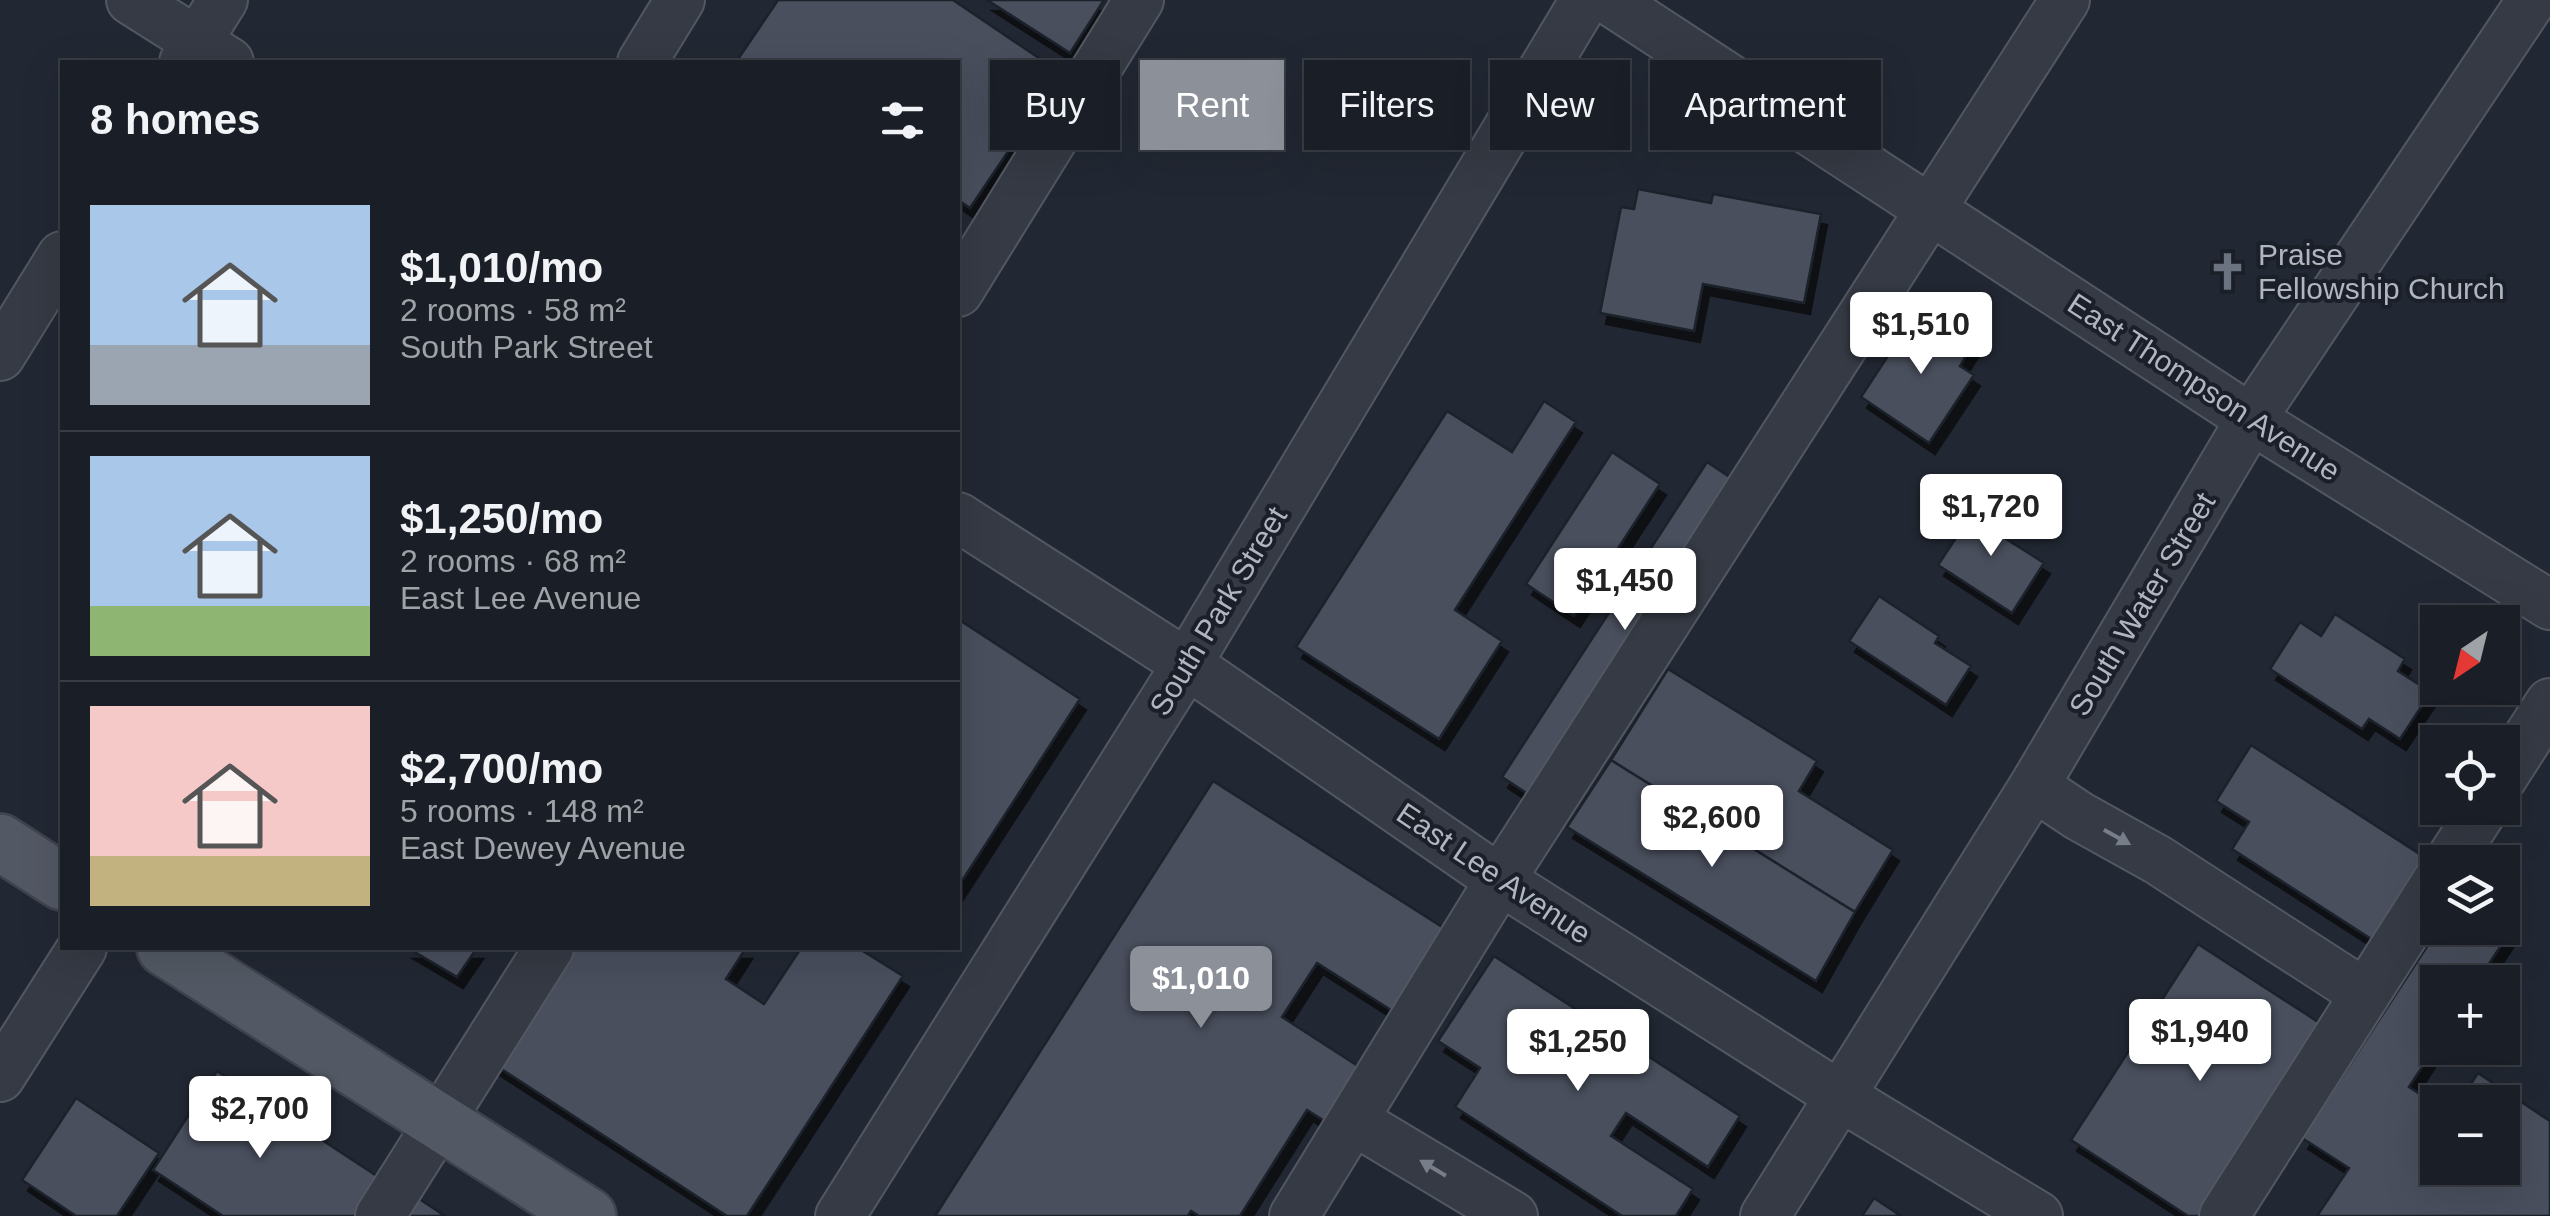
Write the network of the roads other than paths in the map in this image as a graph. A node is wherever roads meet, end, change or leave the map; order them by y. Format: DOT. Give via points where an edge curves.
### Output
graph roads {
  1 [pos="131,0"];
  2 [pos="223,0"];
  3 [pos="680,0"];
  4 [pos="1140,0"];
  5 [pos="1585,0"];
  6 [pos="1608,0"];
  7 [pos="2065,0"];
  8 [pos="2532,0"];
  9 [pos="203,56"];
  10 [pos="643,60"];
  11 [pos="1930,210"];
  12 [pos="60,259"];
  13 [pos="960,289"];
  14 [pos="0,356"];
  15 [pos="2251,420"];
  16 [pos="960,519"];
  17 [pos="2550,605"];
  18 [pos="1187,664"];
  19 [pos="2550,703"];
  20 [pos="2520,750"];
  21 [pos="2034,786"];
  22 [pos="0,842"];
  23 [pos="1500,880"];
  24 [pos="60,881"];
  25 [pos="2420,908"];
  26 [pos="81,950"];
  27 [pos="168,950"];
  28 [pos="548,950"];
  29 [pos="2365,994"];
  30 [pos="0,1077"];
  31 [pos="1840,1096"];
  32 [pos="1353,1120"];
  33 [pos="440,1122"];
  34 [pos="380,1216"];
  35 [pos="588,1216"];
  36 [pos="840,1216"];
  37 [pos="1294,1216"];
  38 [pos="1513,1216"];
  39 [pos="1765,1216"];
  40 [pos="2038,1216"];
  41 [pos="2224,1216"];
  1 -- 9 [label="street"];
  2 -- 9 [label="street"];
  3 -- 10 [label="street"];
  4 -- 13 [label="street"];
  5 -- 18 [label="street, South Park Street"];
  6 -- 11 [label="street, East Thompson Avenue"];
  7 -- 11 [label="street"];
  8 -- 15 [label="street, South Water Street"];
  11 -- 15 [label="street, East Thompson Avenue"];
  11 -- 23 [label="street"];
  12 -- 14 [label="street"];
  15 -- 17 [label="street, East Thompson Avenue"];
  15 -- 21 [label="street, South Water Street"];
  16 -- 18 [label="street, East Lee Avenue"];
  18 -- 23 [label="street, East Lee Avenue"];
  18 -- 36 [label="street, South Park Street"];
  19 -- 20 [label="street"];
  21 -- 29 [label="street, one-way"];
  21 -- 31 [label="street, South Water Street"];
  22 -- 24 [label="main road"];
  23 -- 31 [label="street, East Lee Avenue"];
  23 -- 32 [label="street"];
  25 -- 29 [label="street"];
  26 -- 30 [label="street"];
  27 -- 33 [label="main road"];
  28 -- 33 [label="street"];
  29 -- 41 [label="street"];
  31 -- 39 [label="street, South Water Street"];
  31 -- 40 [label="street, East Lee Avenue"];
  32 -- 37 [label="street"];
  38 -- 32 [label="street, one-way"];
  33 -- 34 [label="street"];
  33 -- 35 [label="main road"];
}
